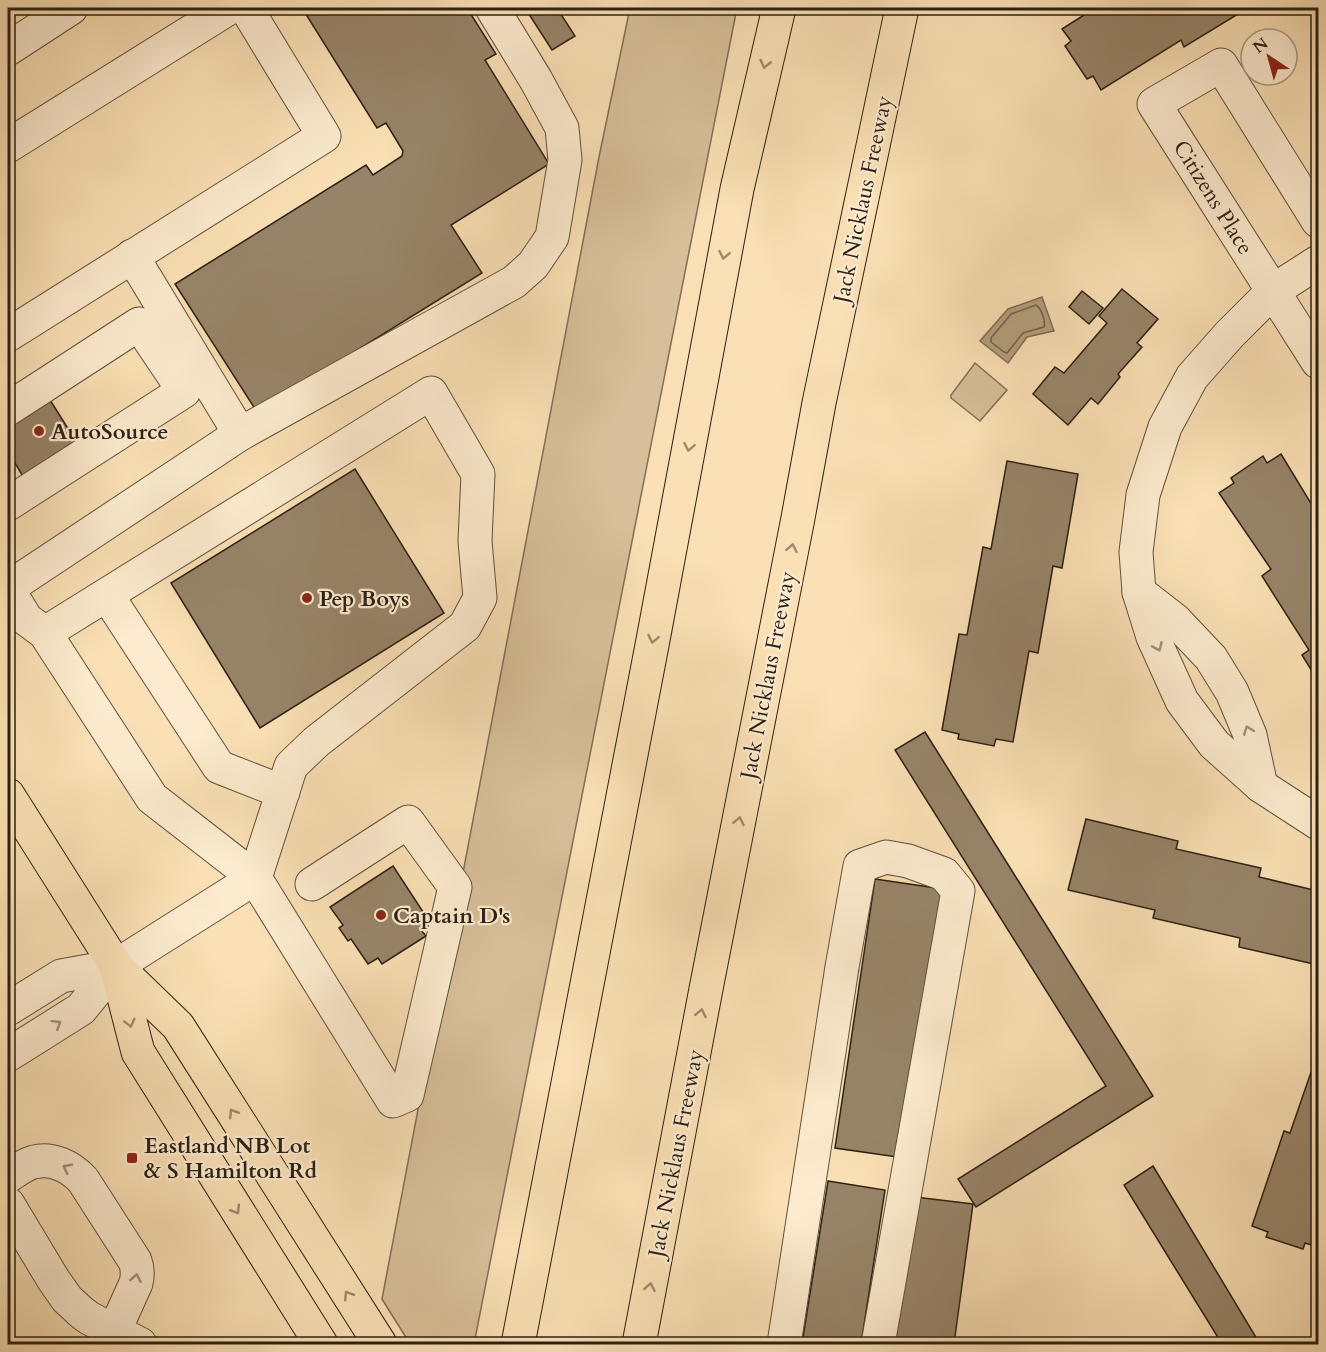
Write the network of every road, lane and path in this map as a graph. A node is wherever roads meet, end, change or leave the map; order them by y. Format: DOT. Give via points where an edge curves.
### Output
graph roads {
  1 [pos="71,8"];
  2 [pos="229,8"];
  3 [pos="246,8"];
  4 [pos="492,8"];
  5 [pos="779,8"];
  6 [pos="902,8"];
  7 [pos="8,50"];
  8 [pos="8,146"];
  9 [pos="1318,221"];
  10 [pos="132,256"];
  11 [pos="1318,262"];
  12 [pos="1273,291"];
  13 [pos="8,335"];
  14 [pos="1318,362"];
  15 [pos="8,409"];
  16 [pos="240,434"];
  17 [pos="8,504"];
  18 [pos="8,588"];
  19 [pos="1139,591"];
  20 [pos="107,595"];
  21 [pos="26,628"];
  22 [pos="1261,786"];
  23 [pos="283,792"];
  24 [pos="8,795"];
  25 [pos="1318,823"];
  26 [pos="255,878"];
  27 [pos="312,884"];
  28 [pos="116,966"];
  29 [pos="8,1009"];
  30 [pos="8,1055"];
  31 [pos="8,1176"];
  32 [pos="8,1204"];
  33 [pos="127,1338"];
  34 [pos="321,1344"];
  35 [pos="380,1344"];
  36 [pos="518,1344"];
  37 [pos="639,1344"];
  38 [pos="784,1344"];
  39 [pos="878,1344"];
  1 -- 7 [label="street"];
  2 -- 8 [label="street"];
  3 -- 10 [label="street" via="324,136"];
  4 -- 16 [label="street" via="562,128 565,160 552,237 533,265 514,282"];
  5 -- 36 [label="main road, one-way" via="736,189"];
  37 -- 6 [label="main road, Jack Nicklaus Freeway, one-way" via="819,403"];
  9 -- 12 [label="street, Citizens Place" via="1221,65 1154,104"];
  10 -- 13 [label="street"];
  10 -- 16 [label="street"];
  11 -- 12 [label="street"];
  12 -- 14 [label="street, Citizens Place"];
  12 -- 19 [label="street" via="1192,377 1165,428 1143,495 1136,552"];
  15 -- 17 [label="street" via="140,324 184,391"];
  16 -- 18 [label="street"];
  18 -- 21 [label="street"];
  19 -- 22 [label="street, one-way" via="1153,637 1182,701 1214,744"];
  22 -- 19 [label="street, one-way" via="1250,735 1232,692 1211,658 1175,620"];
  20 -- 21 [label="street"];
  20 -- 23 [label="street" via="219,767"];
  20 -- 23 [label="street" via="431,393 478,474 475,541 480,598 465,626 316,742 291,766"];
  21 -- 26 [label="street" via="152,798"];
  22 -- 25 [label="street"];
  23 -- 26 [label="street"];
  24 -- 28 [label="main road"];
  26 -- 27 [label="street" via="393,1101 407,1095 454,887 408,822"];
  26 -- 28 [label="street"];
  28 -- 29 [label="street" via="61,976"];
  30 -- 28 [label="street, one-way" via="81,1009"];
  28 -- 34 [label="main road, one-way" via="138,1052"];
  35 -- 28 [label="main road, one-way" via="178,1026"];
  33 -- 31 [label="street, one-way" via="138,1268 83,1180 75,1171 44,1160"];
  32 -- 33 [label="street" via="67,1299 81,1312"];
  38 -- 39 [label="street" via="860,866 886,857 944,874 958,891"];
}
